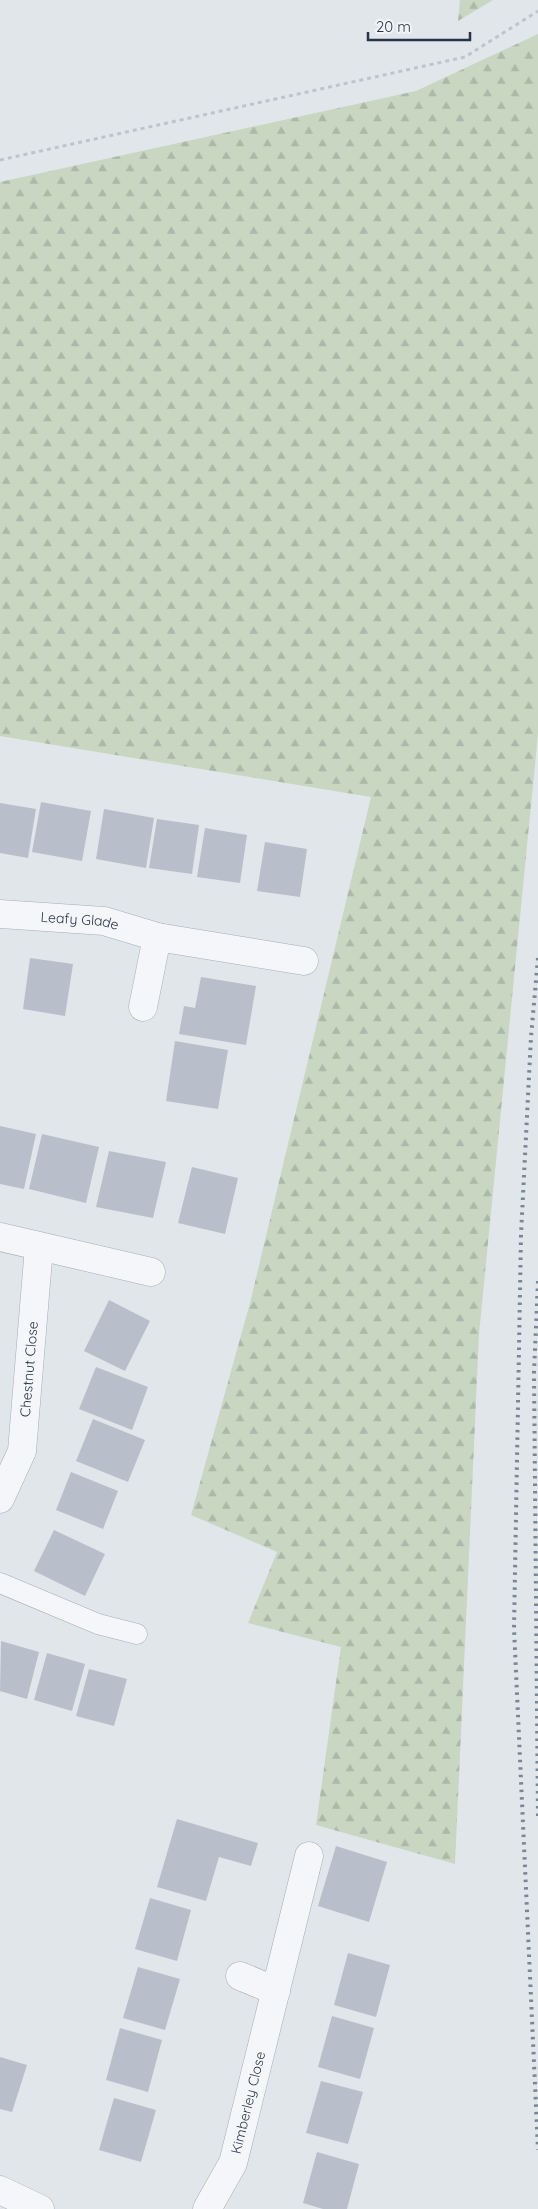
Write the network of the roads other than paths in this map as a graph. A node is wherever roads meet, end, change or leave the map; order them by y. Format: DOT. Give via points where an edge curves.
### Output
graph roads {
  1 [pos="0,914"];
  2 [pos="157,937"];
  3 [pos="304,961"];
  4 [pos="143,1007"];
  5 [pos="0,1237"];
  6 [pos="39,1247"];
  7 [pos="151,1272"];
  8 [pos="2,1492"];
  9 [pos="0,1583"];
  10 [pos="137,1634"];
  11 [pos="309,1856"];
  12 [pos="240,1976"];
  13 [pos="276,1991"];
  14 [pos="0,2190"];
  15 [pos="40,2209"];
  16 [pos="207,2209"];
  1 -- 2 [label="street, Leafy Glade" via="104,921"];
  2 -- 3 [label="street, Leafy Glade"];
  2 -- 4 [label="street"];
  5 -- 6 [label="street"];
  6 -- 7 [label="street"];
  6 -- 8 [label="street, Chestnut Close" via="22,1451"];
  9 -- 10 [label="lane" via="98,1624"];
  11 -- 13 [label="street, Kimberley Close"];
  12 -- 13 [label="street"];
  13 -- 16 [label="street, Kimberley Close" via="232,2163"];
  14 -- 15 [label="street"];
}
